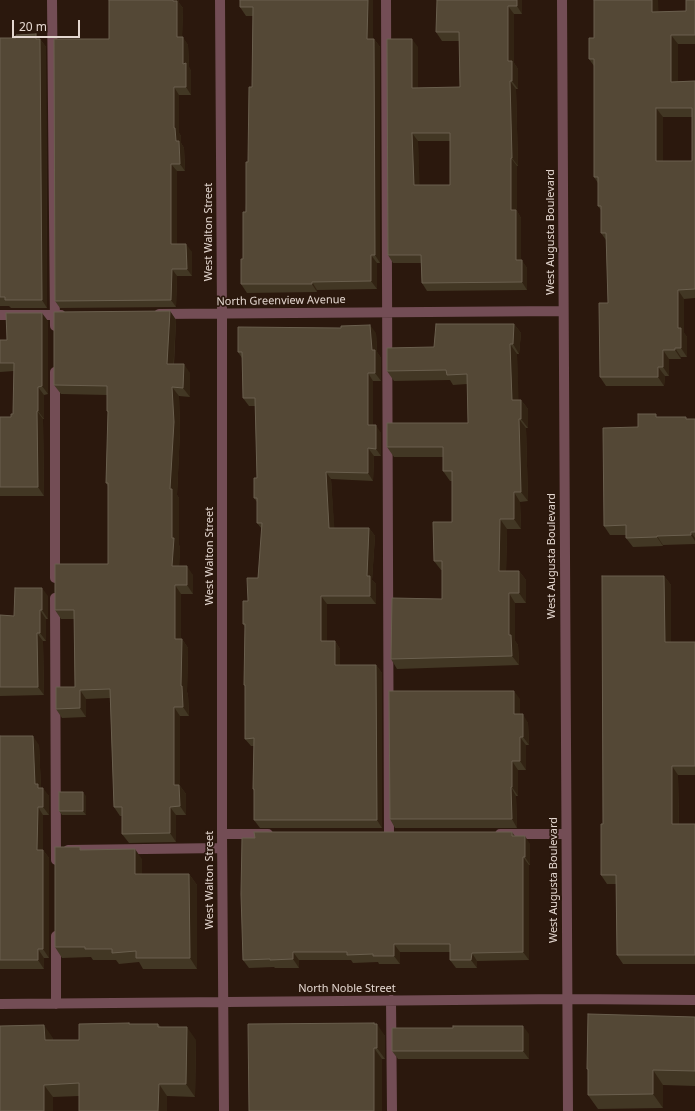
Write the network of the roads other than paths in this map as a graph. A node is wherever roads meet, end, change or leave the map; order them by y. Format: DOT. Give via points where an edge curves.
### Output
graph roads {
  1 [pos="52,0"];
  2 [pos="220,0"];
  3 [pos="386,0"];
  4 [pos="562,0"];
  5 [pos="563,311"];
  6 [pos="387,312"];
  7 [pos="222,314"];
  8 [pos="0,315"];
  9 [pos="54,315"];
  10 [pos="70,315"];
  11 [pos="147,315"];
  12 [pos="55,339"];
  13 [pos="55,363"];
  14 [pos="222,834"];
  15 [pos="275,834"];
  16 [pos="389,834"];
  17 [pos="488,834"];
  18 [pos="566,834"];
  19 [pos="222,848"];
  20 [pos="56,850"];
  21 [pos="56,873"];
  22 [pos="56,926"];
  23 [pos="567,999"];
  24 [pos="391,1000"];
  25 [pos="695,1000"];
  26 [pos="223,1002"];
  27 [pos="0,1004"];
  28 [pos="56,1004"];
  29 [pos="224,1111"];
  30 [pos="392,1111"];
  31 [pos="568,1111"];
  1 -- 9 [label="street"];
  2 -- 7 [label="street, West Walton Street"];
  3 -- 6 [label="street"];
  4 -- 5 [label="street, West Augusta Boulevard"];
  5 -- 6 [label="street, North Greenview Avenue"];
  5 -- 18 [label="street, West Augusta Boulevard"];
  6 -- 7 [label="street, North Greenview Avenue"];
  6 -- 16 [label="street"];
  7 -- 11 [label="street, North Greenview Avenue"];
  7 -- 14 [label="street, West Walton Street"];
  8 -- 9 [label="street"];
  9 -- 10 [label="street"];
  9 -- 12 [label="street"];
  13 -- 20 [label="street"];
  14 -- 15 [label="street"];
  14 -- 19 [label="street, West Walton Street"];
  17 -- 18 [label="street"];
  18 -- 23 [label="street, West Augusta Boulevard"];
  19 -- 20 [label="street"];
  19 -- 26 [label="street, West Walton Street"];
  20 -- 21 [label="street"];
  22 -- 28 [label="street"];
  23 -- 24 [label="street, North Noble Street"];
  23 -- 25 [label="street, North Noble Street"];
  23 -- 31 [label="street, West Augusta Boulevard"];
  24 -- 26 [label="street, North Noble Street"];
  24 -- 30 [label="street"];
  26 -- 28 [label="street, North Noble Street"];
  26 -- 29 [label="street, West Walton Street"];
  27 -- 28 [label="street, North Noble Street"];
}
